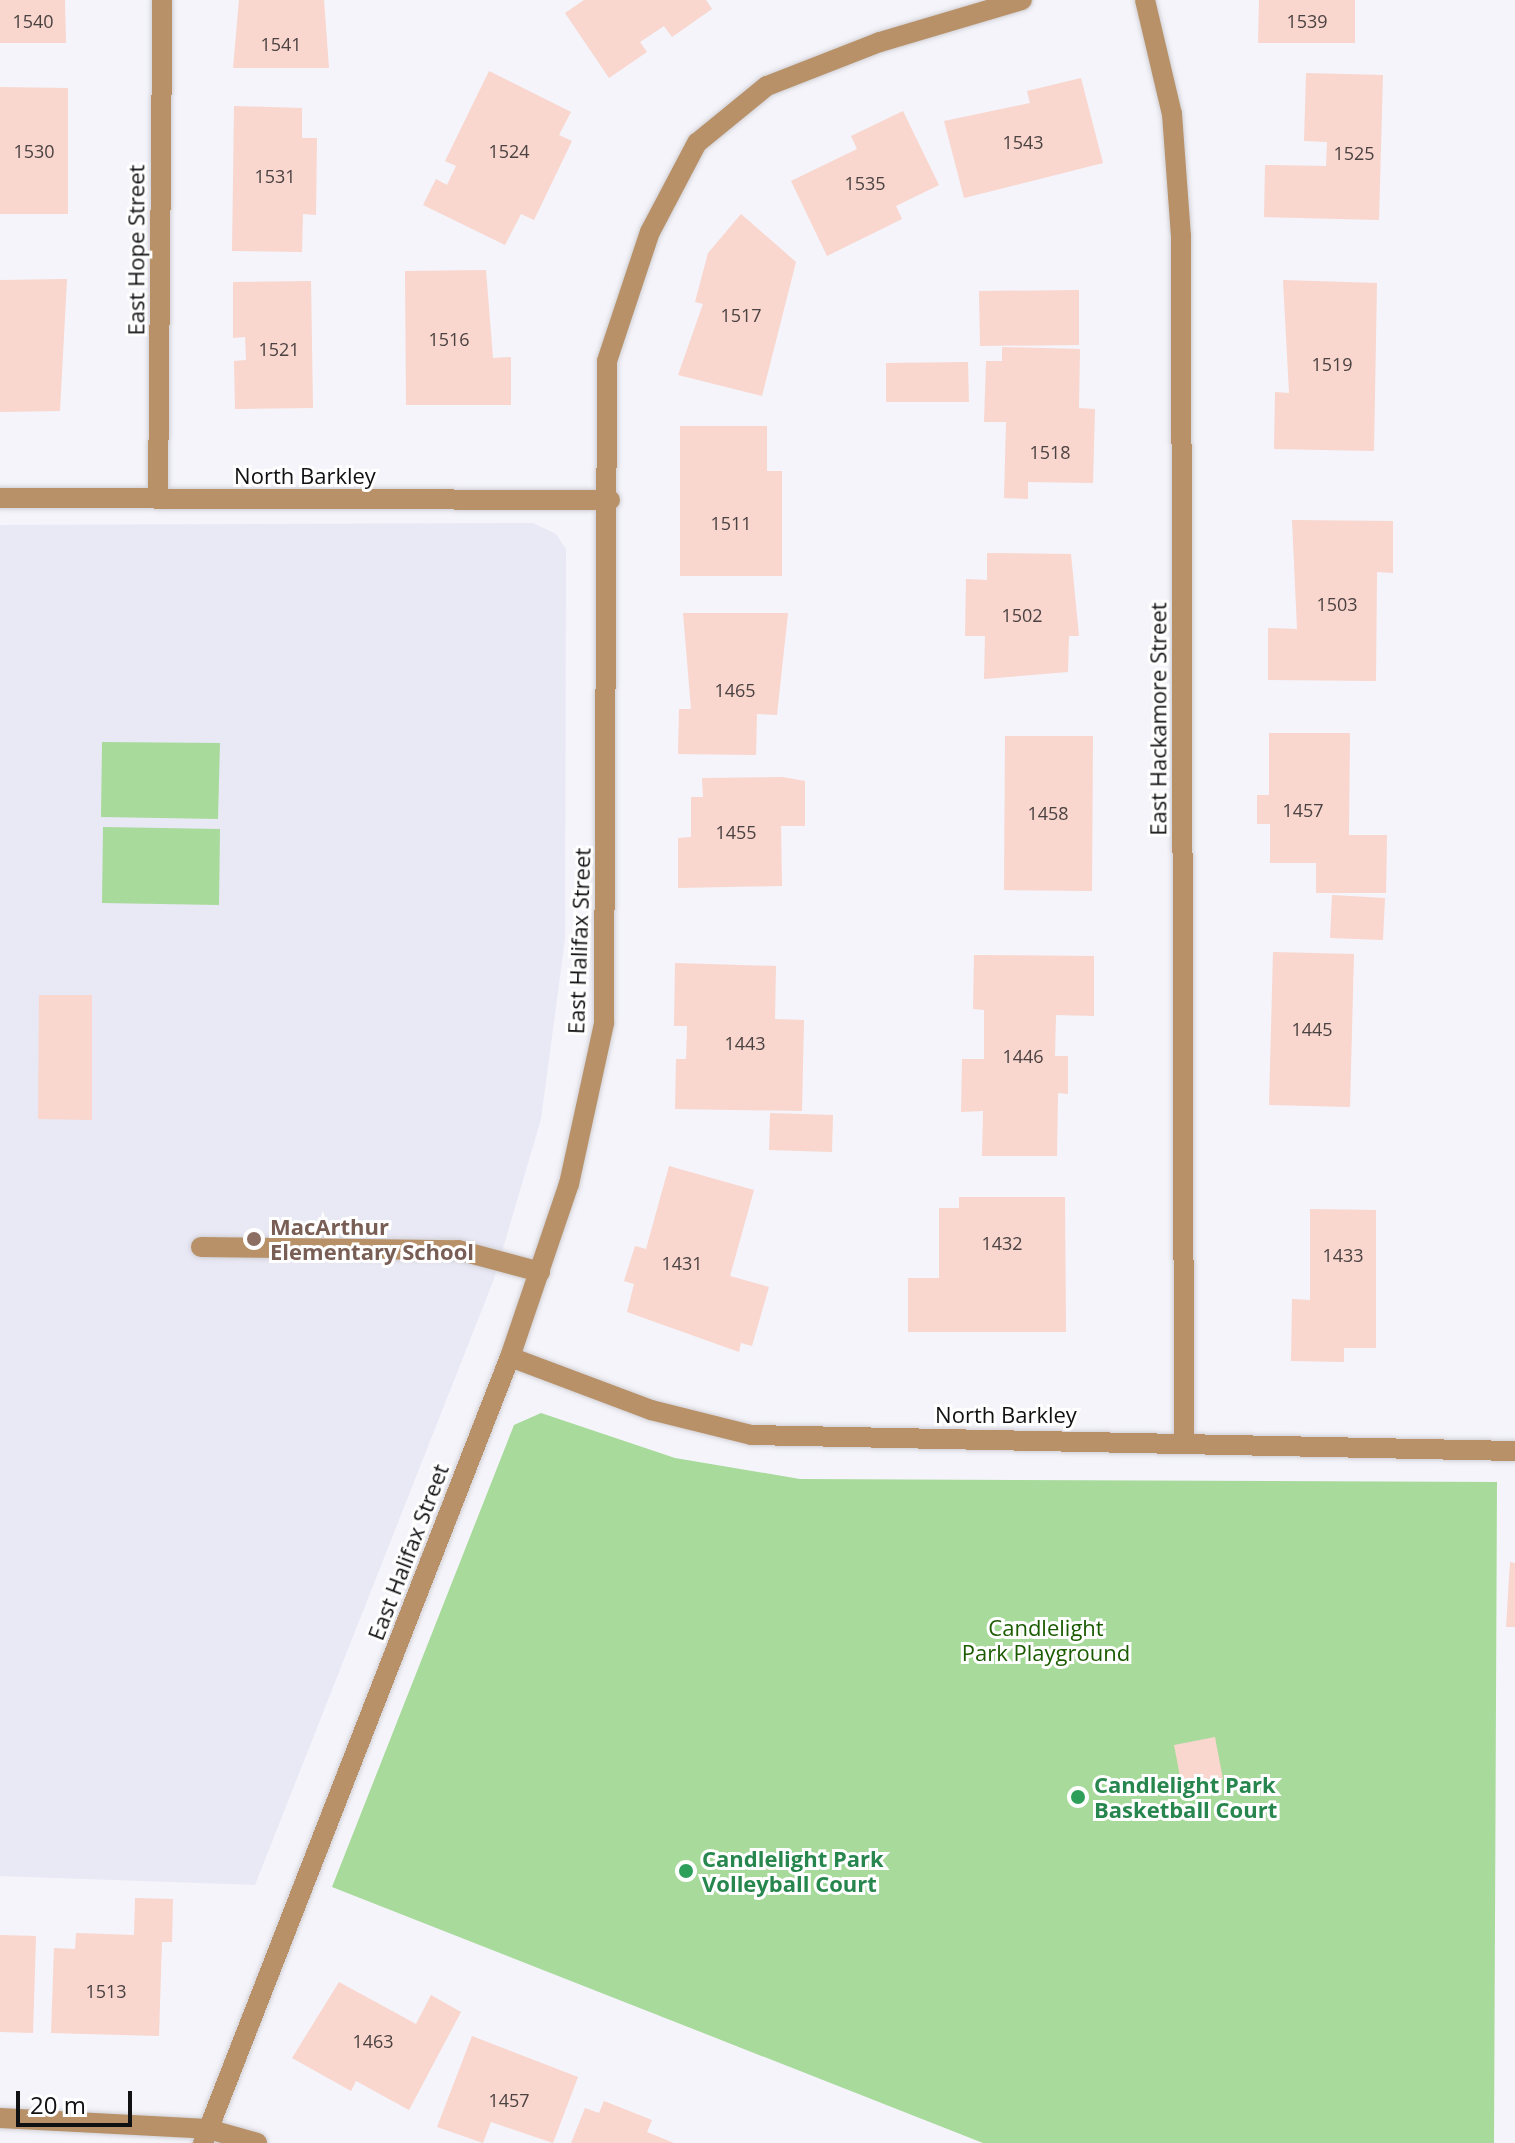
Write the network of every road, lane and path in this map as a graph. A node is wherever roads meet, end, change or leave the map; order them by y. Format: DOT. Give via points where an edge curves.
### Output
graph roads {
  1 [pos="162,0"];
  2 [pos="1022,0"];
  3 [pos="1145,0"];
  4 [pos="0,498"];
  5 [pos="158,499"];
  6 [pos="610,500"];
  7 [pos="201,1247"];
  8 [pos="540,1272"];
  9 [pos="510,1357"];
  10 [pos="1184,1441"];
  11 [pos="1515,1451"];
  12 [pos="0,2118"];
  13 [pos="205,2136"];
  14 [pos="257,2143"];
  1 -- 5 [label="street, East Hope Street"];
  2 -- 6 [label="street, East Halifax Street" via="880,42 767,86 697,143 650,232 607,361"];
  3 -- 10 [label="street, East Hackamore Street" via="1172,114 1181,236"];
  4 -- 5 [label="street, North Barkley"];
  5 -- 6 [label="street, North Barkley"];
  6 -- 8 [label="street, East Halifax Street" via="604,1023 569,1184"];
  7 -- 8 [label="street" via="458,1250"];
  8 -- 9 [label="street, East Halifax Street"];
  9 -- 10 [label="street, North Barkley" via="651,1410 751,1435"];
  9 -- 13 [label="street, East Halifax Street"];
  10 -- 11 [label="street, North Barkley"];
  12 -- 13 [label="street"];
  13 -- 14 [label="street"];
}
